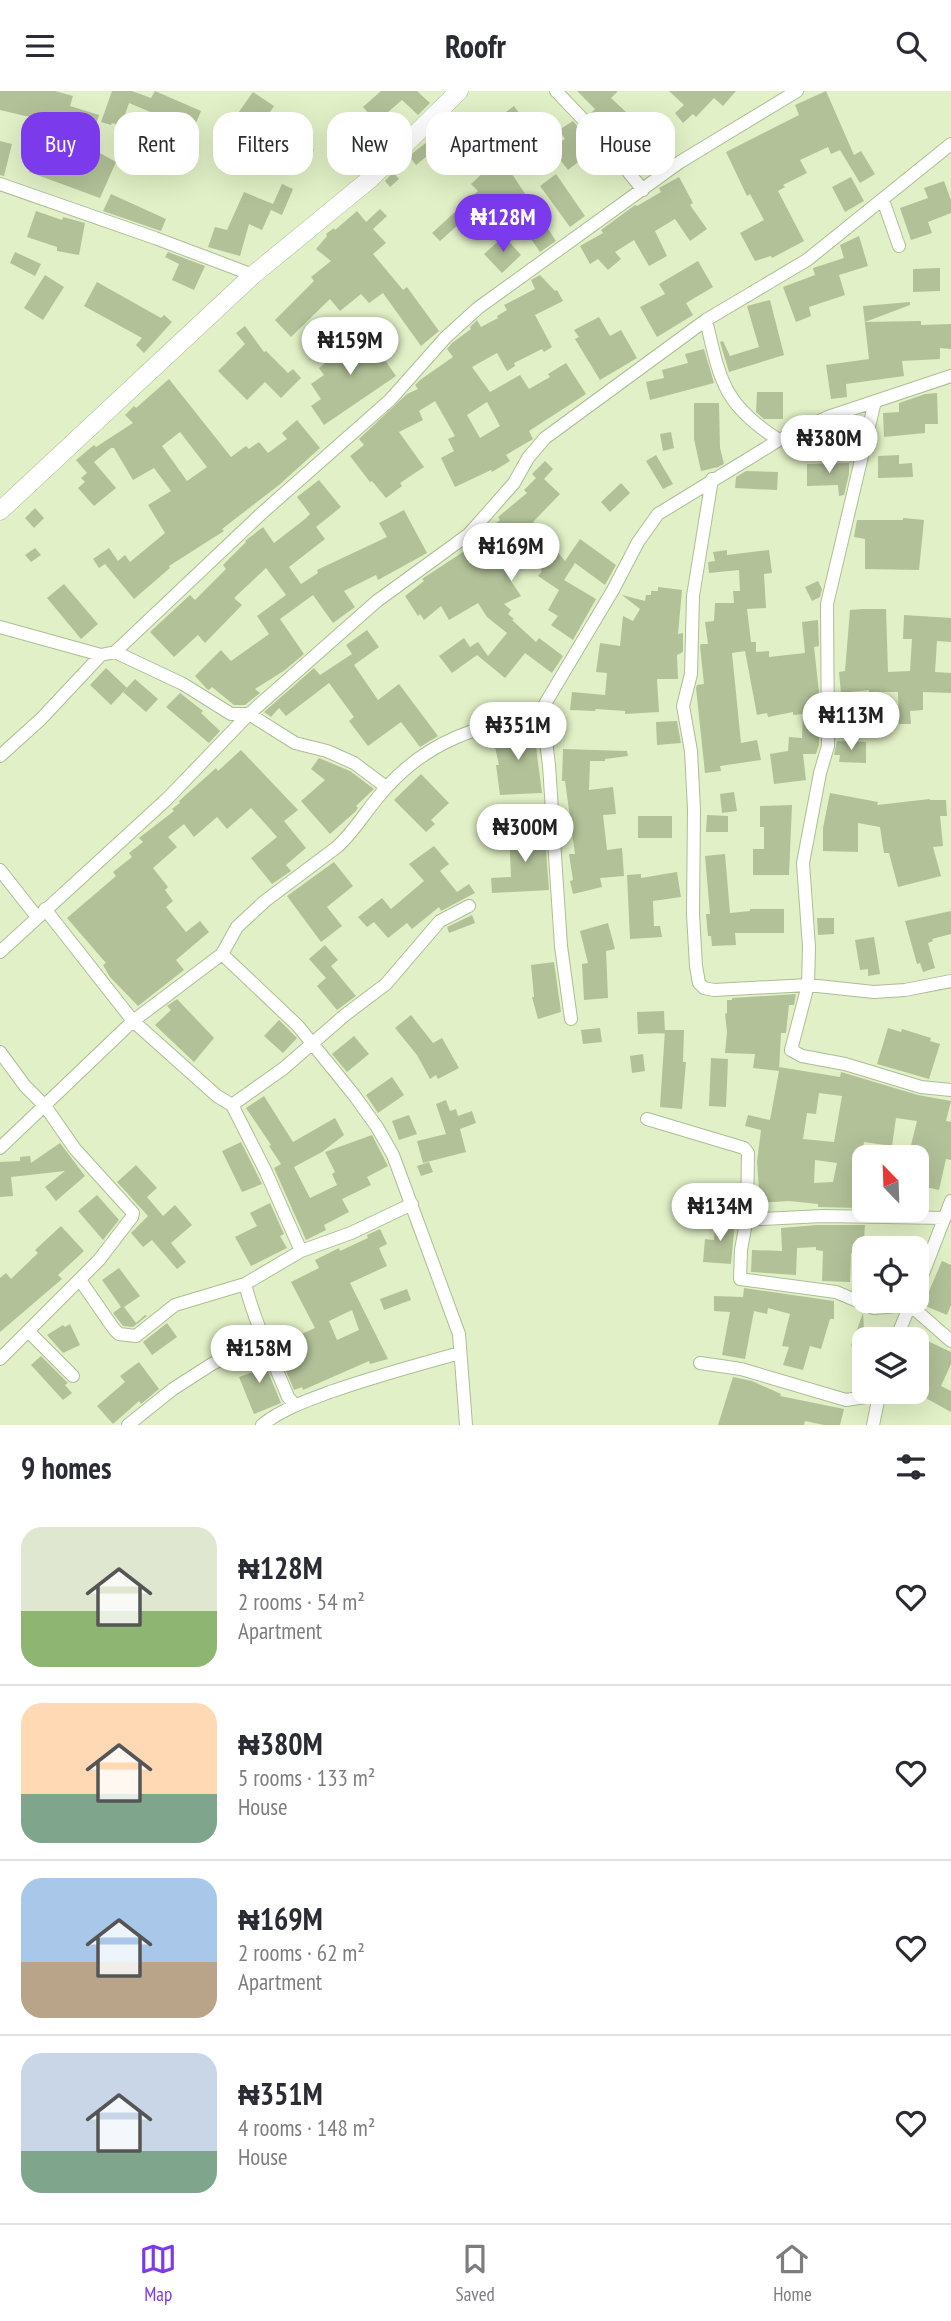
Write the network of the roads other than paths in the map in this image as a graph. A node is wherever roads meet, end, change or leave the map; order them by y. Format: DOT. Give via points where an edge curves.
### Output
graph roads {
  1 [pos="556,91"];
  2 [pos="797,91"];
  3 [pos="453,93"];
  4 [pos="951,144"];
  5 [pos="0,184"];
  6 [pos="643,190"];
  7 [pos="883,200"];
  8 [pos="899,246"];
  9 [pos="253,275"];
  10 [pos="706,320"];
  11 [pos="951,376"];
  12 [pos="875,401"];
  13 [pos="779,440"];
  14 [pos="712,479"];
  15 [pos="0,511"];
  16 [pos="0,627"];
  17 [pos="115,652"];
  18 [pos="101,655"];
  19 [pos="249,714"];
  20 [pos="539,714"];
  21 [pos="0,756"];
  22 [pos="386,787"];
  23 [pos="0,870"];
  24 [pos="469,906"];
  25 [pos="41,913"];
  26 [pos="0,951"];
  27 [pos="222,954"];
  28 [pos="951,981"];
  29 [pos="808,985"];
  30 [pos="571,1019"];
  31 [pos="133,1021"];
  32 [pos="312,1045"];
  33 [pos="0,1052"];
  34 [pos="951,1090"];
  35 [pos="232,1105"];
  36 [pos="45,1106"];
  37 [pos="647,1119"];
  38 [pos="0,1148"];
  39 [pos="951,1201"];
  40 [pos="412,1204"];
  41 [pos="747,1217"];
  42 [pos="945,1218"];
  43 [pos="301,1251"];
  44 [pos="929,1259"];
  45 [pos="79,1280"];
  46 [pos="245,1284"];
  47 [pos="852,1299"];
  48 [pos="922,1313"];
  49 [pos="29,1332"];
  50 [pos="264,1338"];
  51 [pos="951,1341"];
  52 [pos="460,1353"];
  53 [pos="0,1359"];
  54 [pos="700,1363"];
  55 [pos="72,1376"];
  56 [pos="852,1399"];
  57 [pos="878,1404"];
  58 [pos="295,1405"];
  59 [pos="128,1425"];
  60 [pos="262,1425"];
  61 [pos="466,1425"];
  62 [pos="873,1425"];
  1 -- 6 [label="street"];
  2 -- 6 [label="street" via="680,162"];
  3 -- 9 [label="main road" via="370,179"];
  4 -- 7 [label="street"];
  5 -- 9 [label="street"];
  6 -- 17 [label="street" via="478,308 390,400"];
  7 -- 8 [label="street"];
  7 -- 10 [label="street" via="807,260"];
  9 -- 15 [label="main road"];
  10 -- 13 [label="street" via="720,377 733,402"];
  10 -- 19 [label="street" via="545,438 514,483 469,534 377,601"];
  11 -- 12 [label="street"];
  12 -- 13 [label="street"];
  12 -- 29 [label="street" via="827,604 828,746 803,863"];
  13 -- 14 [label="street"];
  14 -- 20 [label="street" via="658,514"];
  14 -- 29 [label="street" via="693,596 691,674 683,706 694,809 695,966 699,983 714,991"];
  16 -- 18 [label="street"];
  17 -- 18 [label="street"];
  17 -- 19 [label="street" via="183,684 232,714"];
  18 -- 21 [label="street"];
  19 -- 22 [label="street" via="295,743 354,763"];
  19 -- 25 [label="street" via="167,799"];
  20 -- 22 [label="street" via="457,735"];
  20 -- 30 [label="street" via="550,765 561,946"];
  22 -- 27 [label="street" via="348,838 265,901 237,927"];
  23 -- 25 [label="street"];
  24 -- 32 [label="street" via="440,921 386,984"];
  25 -- 26 [label="street"];
  25 -- 31 [label="street"];
  27 -- 31 [label="street"];
  27 -- 32 [label="street" via="298,1025"];
  28 -- 29 [label="street" via="874,992"];
  29 -- 34 [label="street" via="791,1050 921,1087"];
  31 -- 35 [label="street"];
  31 -- 36 [label="street"];
  32 -- 35 [label="street"];
  32 -- 40 [label="street" via="377,1127"];
  33 -- 36 [label="street"];
  35 -- 43 [label="street"];
  36 -- 38 [label="street"];
  36 -- 45 [label="street" via="75,1149 133,1213 120,1235"];
  37 -- 41 [label="street" via="744,1148 748,1153"];
  39 -- 42 [label="street"];
  40 -- 43 [label="street"];
  40 -- 52 [label="street" via="459,1334"];
  41 -- 42 [label="street"];
  41 -- 47 [label="street" via="740,1279 836,1292"];
  42 -- 44 [label="street"];
  43 -- 46 [label="street"];
  45 -- 46 [label="street" via="114,1329 127,1336 136,1336 176,1305"];
  45 -- 49 [label="street"];
  46 -- 50 [label="street"];
  48 -- 51 [label="street"];
  49 -- 53 [label="street"];
  49 -- 55 [label="street"];
  50 -- 58 [label="street"];
  50 -- 59 [label="street" via="212,1364"];
  52 -- 58 [label="street"];
  52 -- 61 [label="street"];
  54 -- 56 [label="street" via="741,1369"];
  57 -- 62 [label="street"];
  58 -- 60 [label="street"];
}
